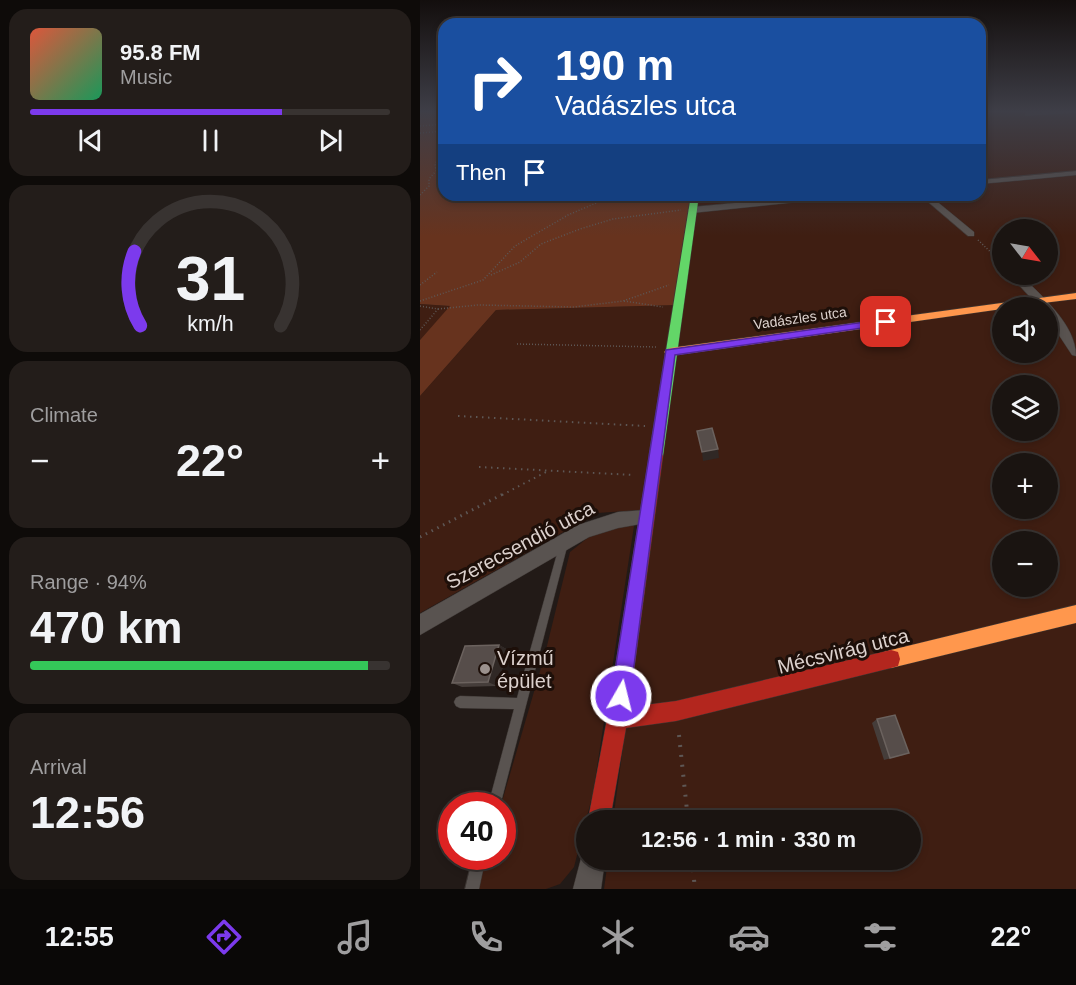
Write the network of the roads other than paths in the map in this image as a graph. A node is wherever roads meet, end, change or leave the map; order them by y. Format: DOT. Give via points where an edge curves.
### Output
graph roads {
  1 [pos="1076,173"];
  2 [pos="986,181"];
  3 [pos="694,201"];
  4 [pos="784,201"];
  5 [pos="931,201"];
  6 [pos="692,210"];
  7 [pos="971,234"];
  8 [pos="1025,285"];
  9 [pos="1076,296"];
  10 [pos="1037,297"];
  11 [pos="1058,301"];
  12 [pos="992,311"];
  13 [pos="1058,325"];
  14 [pos="671,350"];
  15 [pos="1076,352"];
  16 [pos="646,517"];
  17 [pos="565,542"];
  18 [pos="1076,614"];
  19 [pos="420,625"];
  20 [pos="460,702"];
  21 [pos="521,704"];
  22 [pos="618,719"];
  23 [pos="498,792"];
  24 [pos="601,810"];
  25 [pos="477,870"];
  26 [pos="590,870"];
  27 [pos="472,889"];
  28 [pos="587,889"];
  1 -- 2 [label="street"];
  3 -- 6 [label="street"];
  4 -- 6 [label="street"];
  5 -- 7 [label="street"];
  6 -- 14 [label="street"];
  8 -- 10 [label="street"];
  9 -- 11 [label="street, Vadászles utca"];
  12 -- 14 [label="street, Vadászles utca"];
  13 -- 15 [label="street"];
  14 -- 16 [label="street"];
  16 -- 17 [label="street, Szerecsendió utca" via="601,524"];
  16 -- 22 [label="street"];
  17 -- 19 [label="street, Szerecsendió utca"];
  17 -- 21 [label="lane"];
  18 -- 22 [label="street, Mécsvirág utca" via="676,711"];
  20 -- 21 [label="lane"];
  21 -- 23 [label="lane"];
  22 -- 24 [label="street"];
  25 -- 27 [label="lane"];
  26 -- 28 [label="street"];
}
